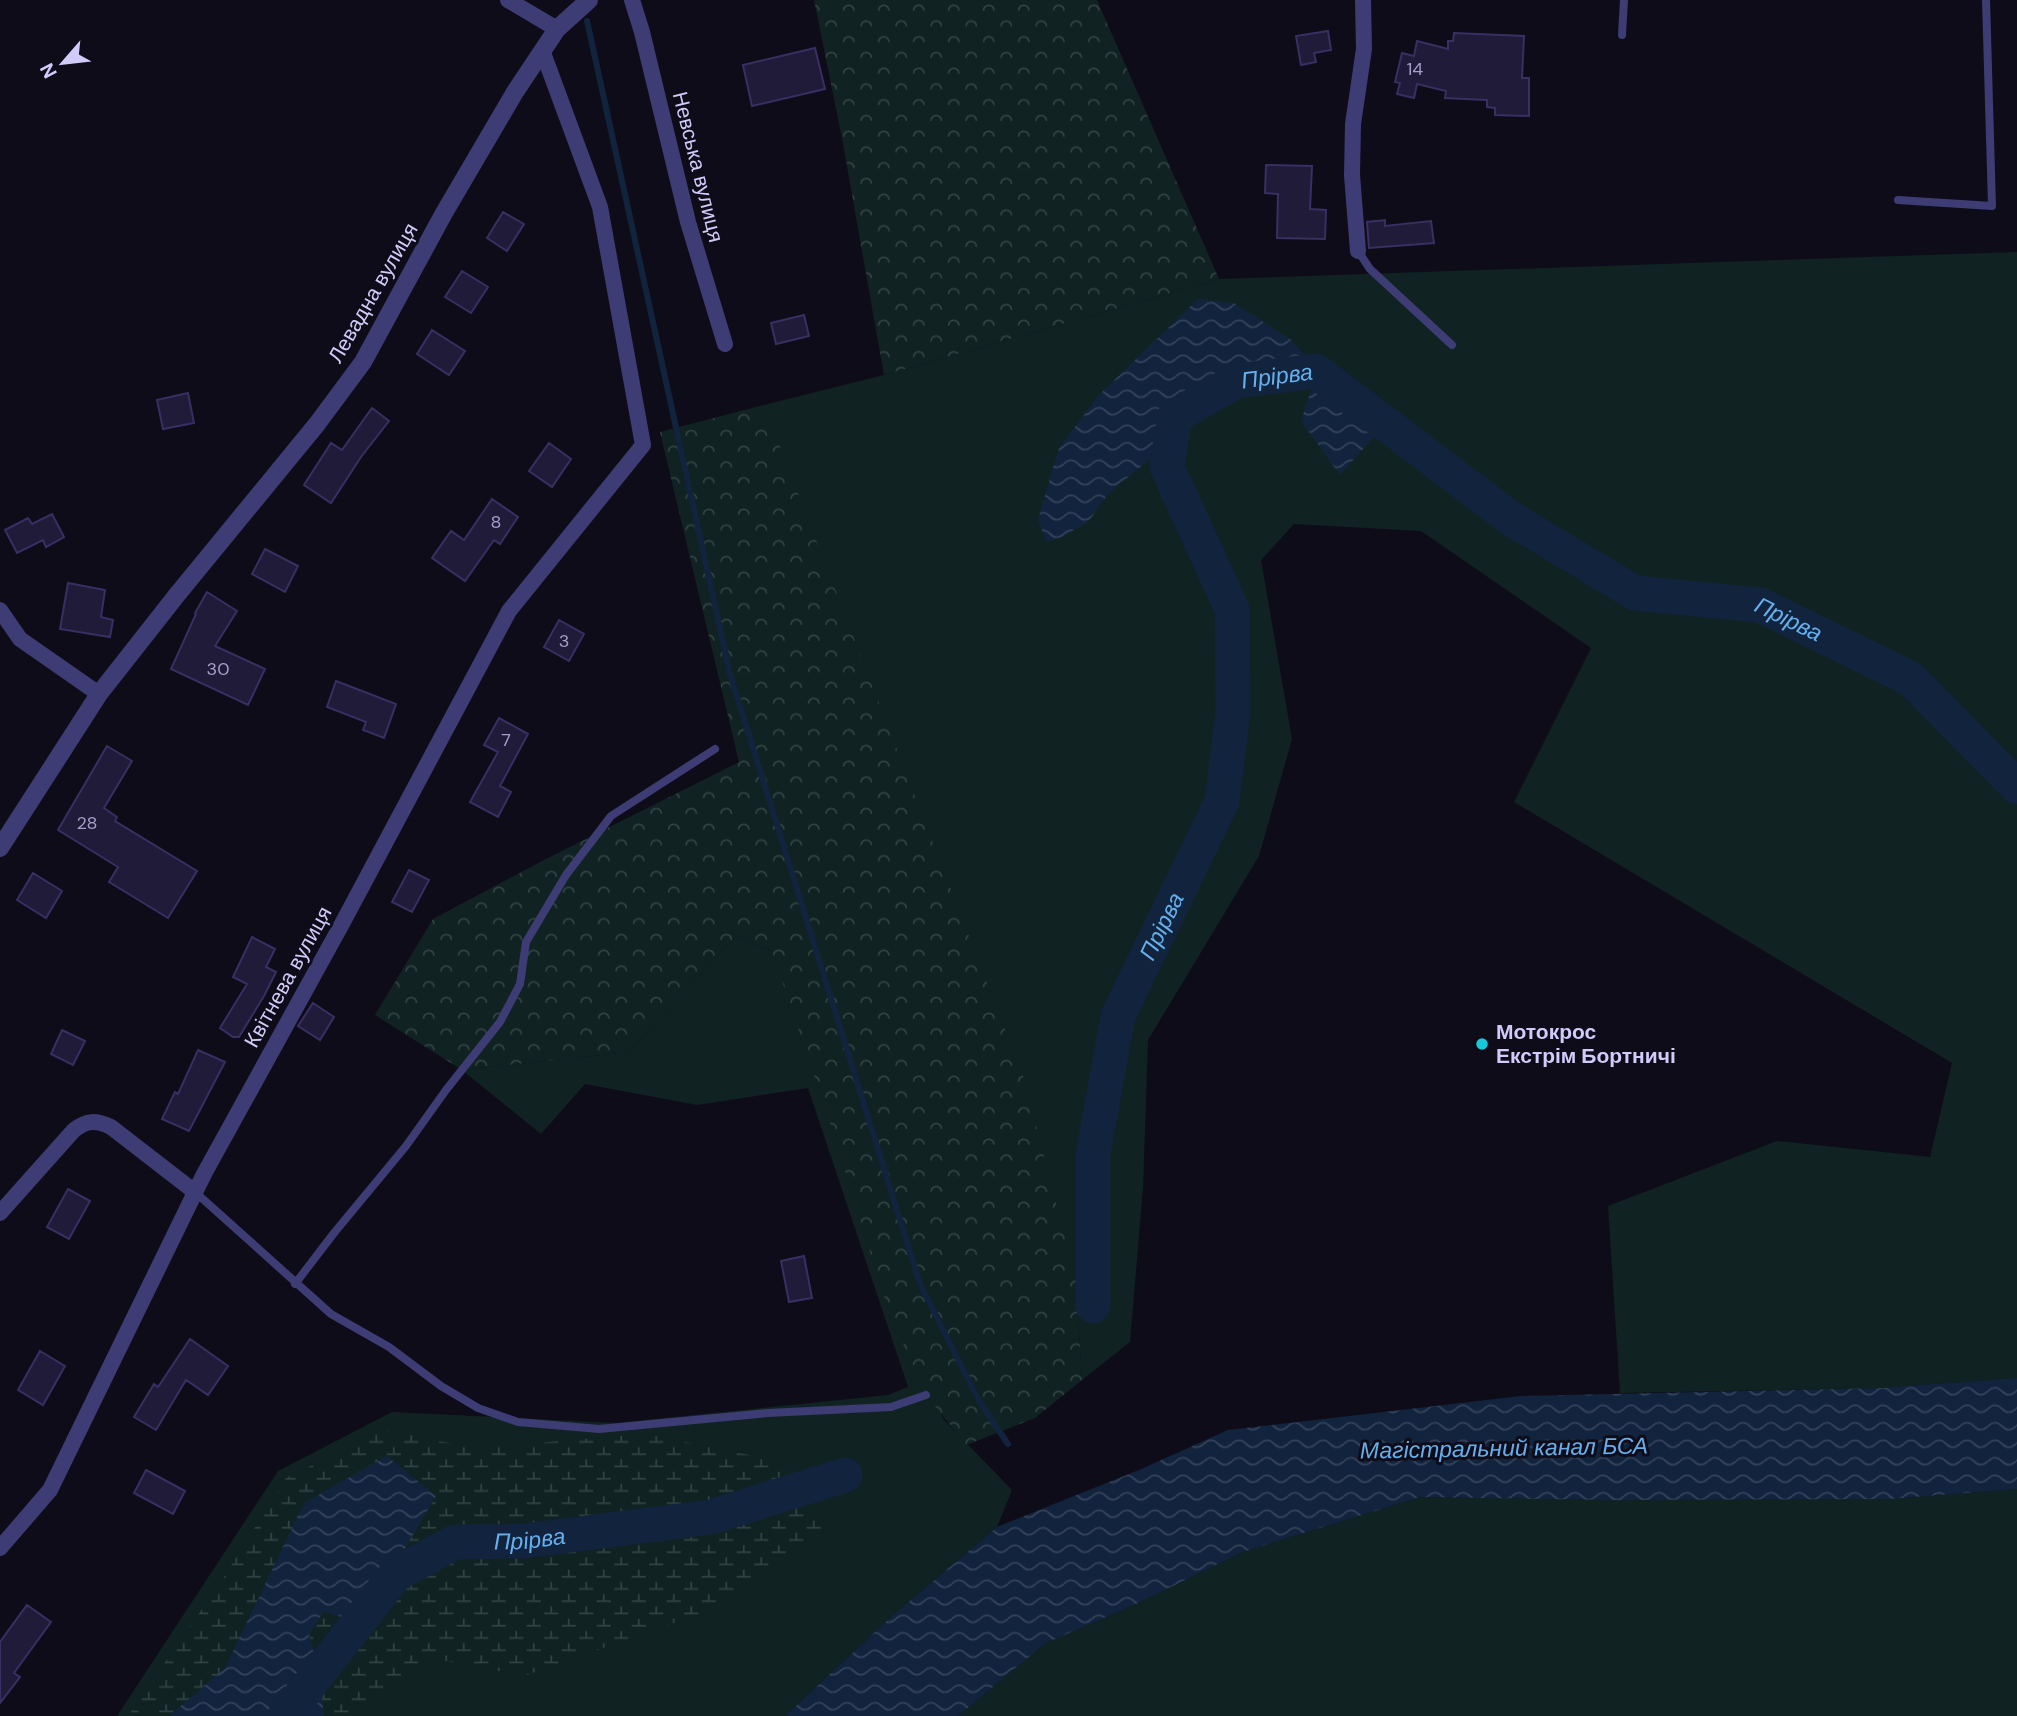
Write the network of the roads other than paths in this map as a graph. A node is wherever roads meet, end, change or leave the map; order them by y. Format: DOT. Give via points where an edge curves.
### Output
graph roads {
  1 [pos="508,0"];
  2 [pos="589,0"];
  3 [pos="632,0"];
  4 [pos="1363,0"];
  5 [pos="1624,0"];
  6 [pos="1986,0"];
  7 [pos="557,29"];
  8 [pos="1622,36"];
  9 [pos="542,50"];
  10 [pos="1898,200"];
  11 [pos="1359,251"];
  12 [pos="725,344"];
  13 [pos="1452,345"];
  14 [pos="0,610"];
  15 [pos="99,694"];
  16 [pos="715,749"];
  17 [pos="0,848"];
  18 [pos="195,1192"];
  19 [pos="0,1213"];
  20 [pos="295,1284"];
  21 [pos="926,1395"];
  22 [pos="0,1548"];
  1 -- 7 [label="street"];
  2 -- 7 [label="street, Левадна вулиця"];
  3 -- 12 [label="street, Невська вулиця" via="688,222"];
  4 -- 11 [label="street" via="1364,49 1352,162"];
  5 -- 8 [label="lane"];
  6 -- 10 [label="lane" via="1992,206"];
  7 -- 9 [label="street, Левадна вулиця"];
  9 -- 15 [label="street, Левадна вулиця" via="444,213 363,362"];
  9 -- 18 [label="street, Квітнева вулиця" via="600,207 643,444 509,611"];
  11 -- 13 [label="lane" via="1370,269"];
  14 -- 15 [label="street" via="20,639"];
  15 -- 17 [label="street, Левадна вулиця"];
  16 -- 20 [label="lane" via="611,816 566,875 526,942 520,984 499,1022"];
  18 -- 19 [label="street" via="98,1121 74,1130"];
  18 -- 20 [label="lane"];
  18 -- 22 [label="street, Квітнева вулиця" via="50,1489"];
  20 -- 21 [label="lane" via="331,1314 389,1347 441,1387 478,1408 518,1422 599,1429 891,1407"];
}
